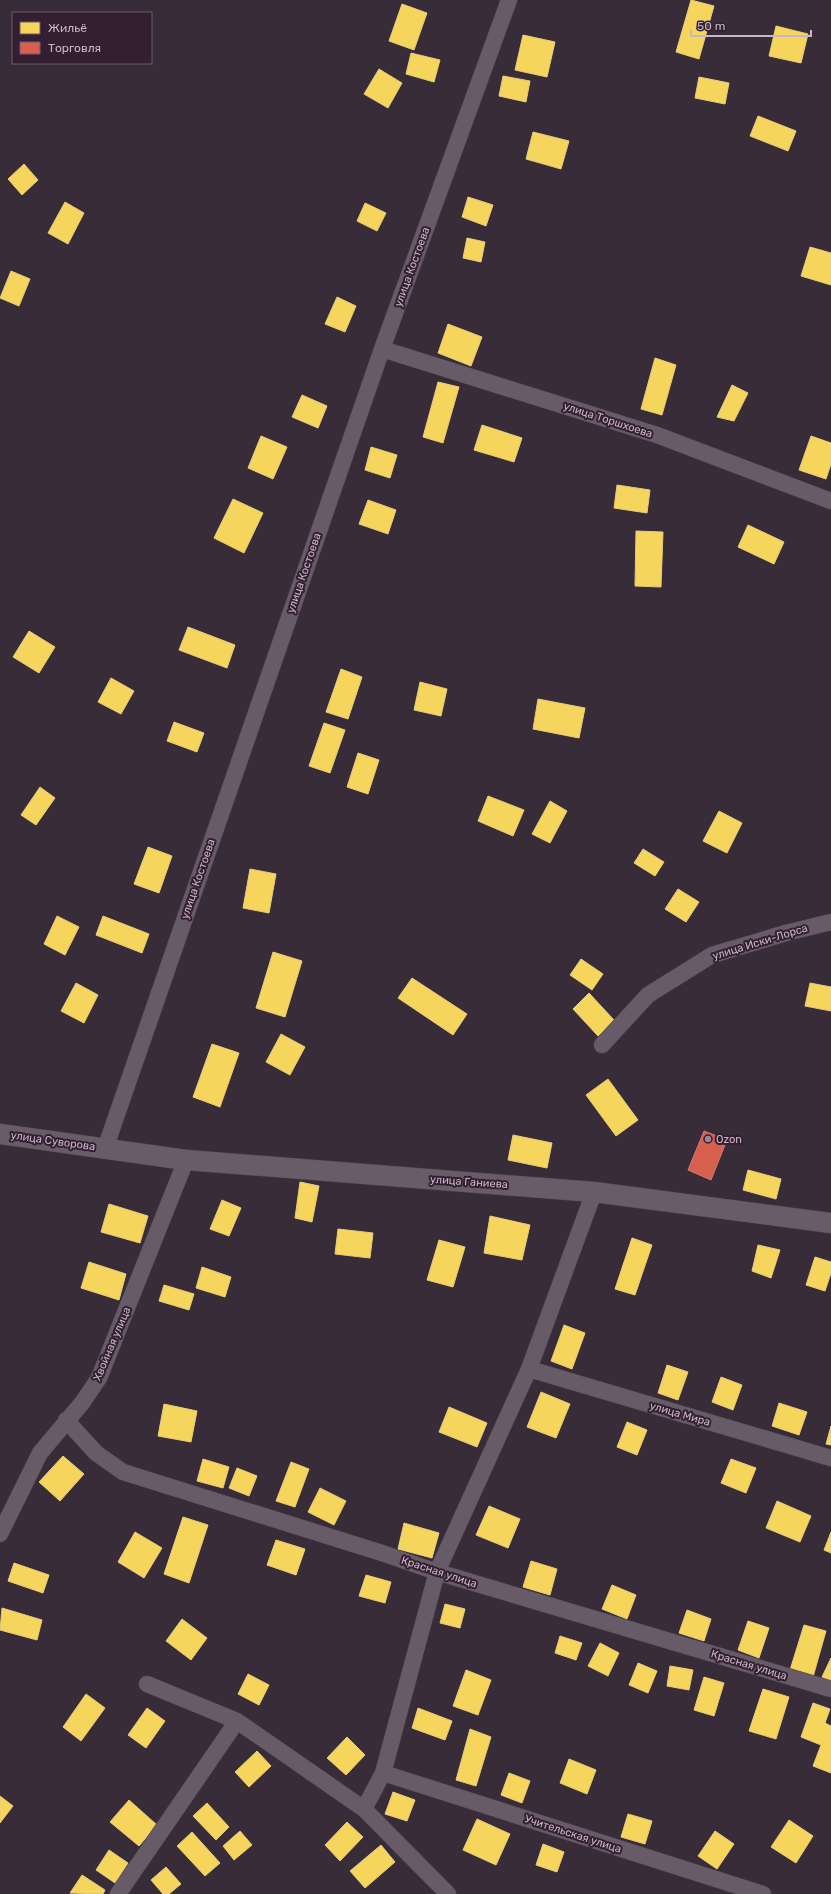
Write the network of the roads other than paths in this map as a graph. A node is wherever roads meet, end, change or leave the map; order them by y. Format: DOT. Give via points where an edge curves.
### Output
graph roads {
  1 [pos="509,0"];
  2 [pos="382,349"];
  3 [pos="831,501"];
  4 [pos="831,922"];
  5 [pos="602,1046"];
  6 [pos="0,1134"];
  7 [pos="105,1148"];
  8 [pos="186,1160"];
  9 [pos="594,1192"];
  10 [pos="831,1222"];
  11 [pos="529,1370"];
  12 [pos="66,1420"];
  13 [pos="831,1458"];
  14 [pos="0,1534"];
  15 [pos="437,1572"];
  16 [pos="147,1684"];
  17 [pos="831,1689"];
  18 [pos="237,1721"];
  19 [pos="383,1773"];
  20 [pos="364,1809"];
  21 [pos="118,1894"];
  22 [pos="448,1894"];
  23 [pos="763,1894"];
  1 -- 2 [label="street, улица Костоева"];
  2 -- 3 [label="street, улица Торшхоева" via="657,435"];
  2 -- 7 [label="street, улица Костоева"];
  4 -- 5 [label="street, улица Иски-Лорса" via="712,955 648,995"];
  6 -- 7 [label="main road, улица Суворова"];
  7 -- 8 [label="main road, улица Ганиева"];
  8 -- 9 [label="main road, улица Ганиева"];
  8 -- 12 [label="street, Хвойная улица" via="99,1378 82,1403"];
  9 -- 10 [label="main road, улица Ганиева"];
  9 -- 11 [label="street"];
  11 -- 13 [label="street, улица Мира"];
  11 -- 15 [label="street"];
  12 -- 14 [label="street, Хвойная улица" via="40,1453"];
  12 -- 15 [label="street, Красная улица" via="96,1453 123,1472"];
  15 -- 17 [label="street, Красная улица"];
  15 -- 19 [label="street"];
  16 -- 18 [label="street"];
  18 -- 20 [label="street"];
  18 -- 21 [label="street"];
  19 -- 20 [label="street"];
  19 -- 23 [label="street, Учительская улица"];
  20 -- 22 [label="street"];
}
